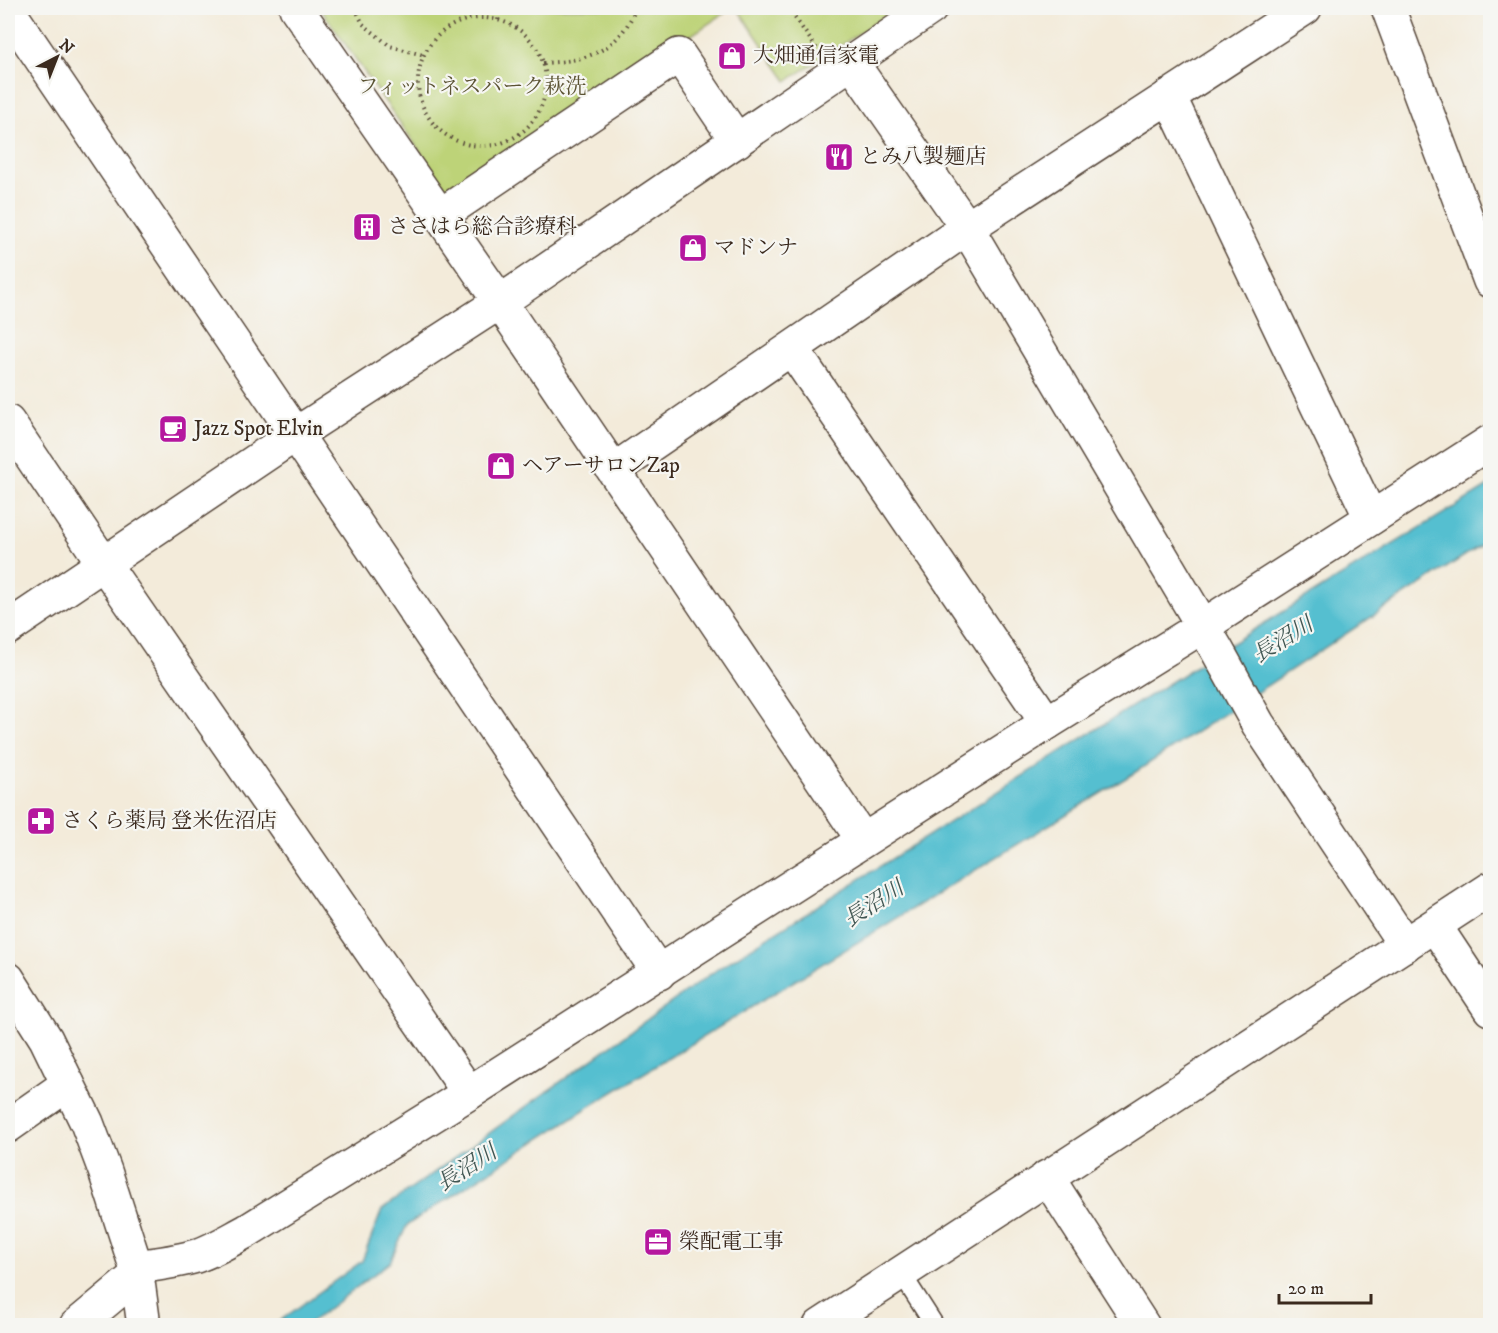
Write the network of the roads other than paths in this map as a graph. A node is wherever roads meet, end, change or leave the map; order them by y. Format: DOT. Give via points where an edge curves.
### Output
graph roads {
  1 [pos="296,8"];
  2 [pos="932,8"];
  3 [pos="1305,8"];
  4 [pos="1388,8"];
  5 [pos="8,10"];
  6 [pos="852,63"];
  7 [pos="1169,96"];
  8 [pos="737,141"];
  9 [pos="441,215"];
  10 [pos="967,228"];
  11 [pos="1491,281"];
  12 [pos="500,302"];
  13 [pos="792,349"];
  14 [pos="8,422"];
  15 [pos="296,434"];
  16 [pos="1491,442"];
  17 [pos="614,470"];
  18 [pos="1371,518"];
  19 [pos="104,564"];
  20 [pos="8,628"];
  21 [pos="1210,638"];
  22 [pos="1047,723"];
  23 [pos="863,840"];
  24 [pos="1491,889"];
  25 [pos="1435,926"];
  26 [pos="1405,945"];
  27 [pos="659,973"];
  28 [pos="8,979"];
  29 [pos="1491,1009"];
  30 [pos="68,1084"];
  31 [pos="469,1093"];
  32 [pos="8,1126"];
  33 [pos="1047,1177"];
  34 [pos="136,1271"];
  35 [pos="901,1273"];
  36 [pos="143,1317"];
  37 [pos="76,1326"];
  38 [pos="820,1326"];
  39 [pos="935,1326"];
  40 [pos="1143,1326"];
  1 -- 9 [label="street"];
  2 -- 6 [label="street"];
  3 -- 7 [label="street"];
  4 -- 11 [label="street"];
  5 -- 15 [label="street"];
  6 -- 8 [label="street"];
  6 -- 10 [label="street"];
  7 -- 10 [label="street"];
  7 -- 18 [label="street"];
  8 -- 9 [label="street" via="679,56"];
  8 -- 12 [label="street"];
  9 -- 12 [label="street"];
  10 -- 13 [label="street"];
  10 -- 21 [label="street"];
  12 -- 15 [label="street"];
  12 -- 17 [label="street"];
  13 -- 17 [label="street"];
  13 -- 22 [label="street"];
  14 -- 19 [label="street"];
  15 -- 19 [label="street"];
  15 -- 27 [label="street"];
  16 -- 18 [label="street"];
  17 -- 23 [label="street"];
  18 -- 21 [label="street"];
  19 -- 20 [label="street"];
  19 -- 31 [label="street"];
  21 -- 22 [label="street"];
  21 -- 26 [label="street" via="1258,724"];
  22 -- 23 [label="street"];
  23 -- 27 [label="street"];
  24 -- 25 [label="street"];
  25 -- 26 [label="street"];
  25 -- 29 [label="street"];
  26 -- 33 [label="street"];
  27 -- 31 [label="street"];
  28 -- 30 [label="street" via="46,1038"];
  30 -- 32 [label="street"];
  30 -- 34 [label="street" via="105,1171"];
  31 -- 34 [label="street" via="216,1248"];
  33 -- 35 [label="street"];
  33 -- 40 [label="street"];
  34 -- 36 [label="street"];
  34 -- 37 [label="street"];
  35 -- 38 [label="street"];
  35 -- 39 [label="lane"];
}
